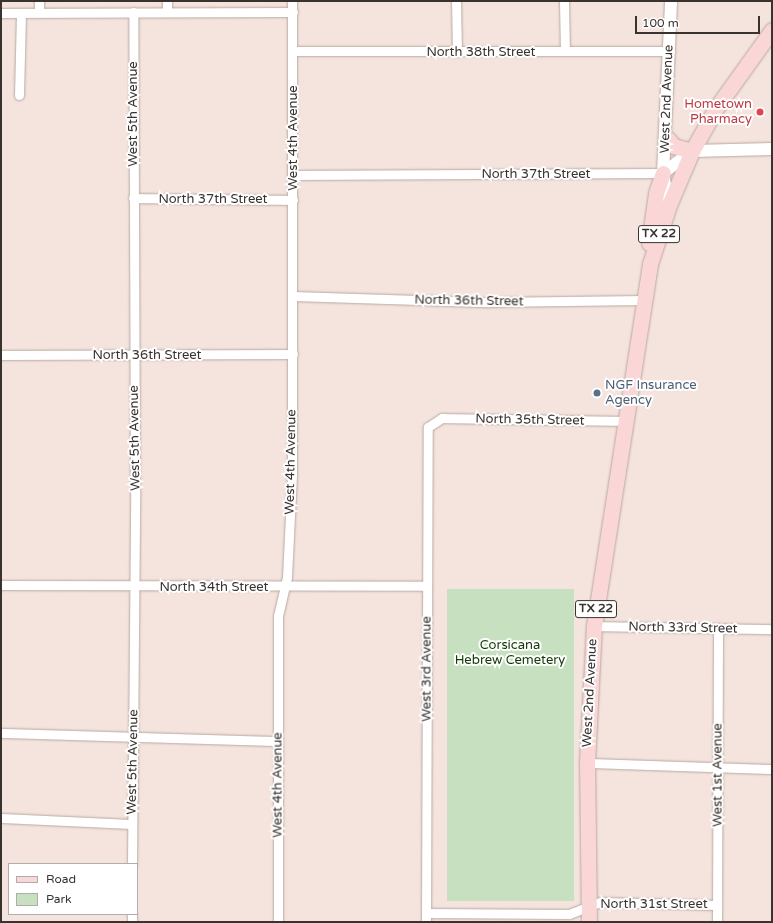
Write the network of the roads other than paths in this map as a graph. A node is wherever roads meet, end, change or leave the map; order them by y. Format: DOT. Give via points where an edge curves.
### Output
graph roads {
  1 [pos="39,1"];
  2 [pos="167,1"];
  3 [pos="292,1"];
  4 [pos="456,1"];
  5 [pos="564,1"];
  6 [pos="671,1"];
  7 [pos="39,12"];
  8 [pos="133,12"];
  9 [pos="167,12"];
  10 [pos="293,12"];
  11 [pos="1,14"];
  12 [pos="21,14"];
  13 [pos="772,30"];
  14 [pos="293,51"];
  15 [pos="670,51"];
  16 [pos="458,52"];
  17 [pos="565,52"];
  18 [pos="19,95"];
  19 [pos="667,138"];
  20 [pos="772,150"];
  21 [pos="692,151"];
  22 [pos="663,173"];
  23 [pos="293,175"];
  24 [pos="133,198"];
  25 [pos="293,200"];
  26 [pos="669,205"];
  27 [pos="650,264"];
  28 [pos="293,296"];
  29 [pos="644,300"];
  30 [pos="293,354"];
  31 [pos="1,355"];
  32 [pos="134,355"];
  33 [pos="437,419"];
  34 [pos="624,421"];
  35 [pos="1,585"];
  36 [pos="427,586"];
  37 [pos="285,587"];
  38 [pos="135,588"];
  39 [pos="594,626"];
  40 [pos="718,628"];
  41 [pos="772,629"];
  42 [pos="1,733"];
  43 [pos="133,737"];
  44 [pos="278,741"];
  45 [pos="587,763"];
  46 [pos="719,767"];
  47 [pos="772,769"];
  48 [pos="1,818"];
  49 [pos="132,824"];
  50 [pos="132,863"];
  51 [pos="717,905"];
  52 [pos="588,915"];
  53 [pos="426,918"];
  54 [pos="278,922"];
  55 [pos="717,922"];
  1 -- 7 [label="street"];
  2 -- 9 [label="street"];
  3 -- 10 [label="street, West 4th Avenue"];
  4 -- 16 [label="street"];
  5 -- 17 [label="street"];
  6 -- 15 [label="street, West 2nd Avenue"];
  7 -- 8 [label="street"];
  7 -- 12 [label="street"];
  8 -- 9 [label="street"];
  8 -- 24 [label="street, West 5th Avenue"];
  9 -- 10 [label="street"];
  10 -- 14 [label="street, West 4th Avenue"];
  11 -- 12 [label="street"];
  12 -- 18 [label="street"];
  13 -- 21 [label="main road, TX 22" via="716,108"];
  14 -- 16 [label="street, North 38th Street"];
  14 -- 23 [label="street, West 4th Avenue"];
  15 -- 17 [label="street, North 38th Street"];
  15 -- 19 [label="street, West 2nd Avenue"];
  16 -- 17 [label="street, North 38th Street"];
  19 -- 21 [label="main road" via="674,146"];
  19 -- 22 [label="street, West 2nd Avenue"];
  20 -- 21 [label="street"];
  21 -- 22 [label="street"];
  21 -- 26 [label="main road, TX 22"];
  22 -- 23 [label="street, North 37th Street"];
  22 -- 26 [label="street, West 2nd Avenue"];
  22 -- 27 [label="main road" via="656,193"];
  23 -- 25 [label="street, West 4th Avenue"];
  24 -- 25 [label="street, North 37th Street"];
  24 -- 32 [label="street, West 5th Avenue"];
  25 -- 28 [label="street, West 4th Avenue"];
  26 -- 27 [label="main road, TX 22"];
  27 -- 29 [label="main road, TX 22"];
  28 -- 29 [label="street, North 36th Street" via="488,302"];
  28 -- 30 [label="street, West 4th Avenue"];
  29 -- 34 [label="main road, West 2nd Avenue / TX 22"];
  30 -- 32 [label="street, North 36th Street"];
  30 -- 37 [label="street, West 4th Avenue" via="292,474"];
  31 -- 32 [label="street, North 36th Street"];
  32 -- 38 [label="street, West 5th Avenue"];
  33 -- 34 [label="street, North 35th Street"];
  33 -- 36 [label="street, West 3rd Avenue" via="428,427 427,439"];
  34 -- 39 [label="main road, West 2nd Avenue / TX 22"];
  35 -- 38 [label="street, North 34th Street"];
  36 -- 37 [label="street, North 34th Street"];
  36 -- 53 [label="street, West 3rd Avenue"];
  37 -- 38 [label="street, North 34th Street"];
  37 -- 44 [label="street, West 4th Avenue" via="278,616"];
  38 -- 43 [label="street, West 5th Avenue"];
  39 -- 40 [label="street, North 33rd Street"];
  39 -- 45 [label="main road, West 2nd Avenue / TX 22"];
  40 -- 41 [label="street, North 33rd Street"];
  40 -- 46 [label="street, West 1st Avenue"];
  42 -- 43 [label="street"];
  43 -- 44 [label="street"];
  43 -- 49 [label="street, West 5th Avenue"];
  44 -- 54 [label="street, West 4th Avenue"];
  45 -- 46 [label="street"];
  45 -- 52 [label="main road, West 2nd Avenue / TX 22"];
  46 -- 47 [label="street"];
  46 -- 51 [label="street, West 1st Avenue"];
  48 -- 49 [label="street"];
  49 -- 50 [label="street, West 5th Avenue"];
  51 -- 52 [label="street, North 31st Street" via="601,902"];
  51 -- 55 [label="street, West 1st Avenue"];
  52 -- 53 [label="street, North 31st Street"];
}
